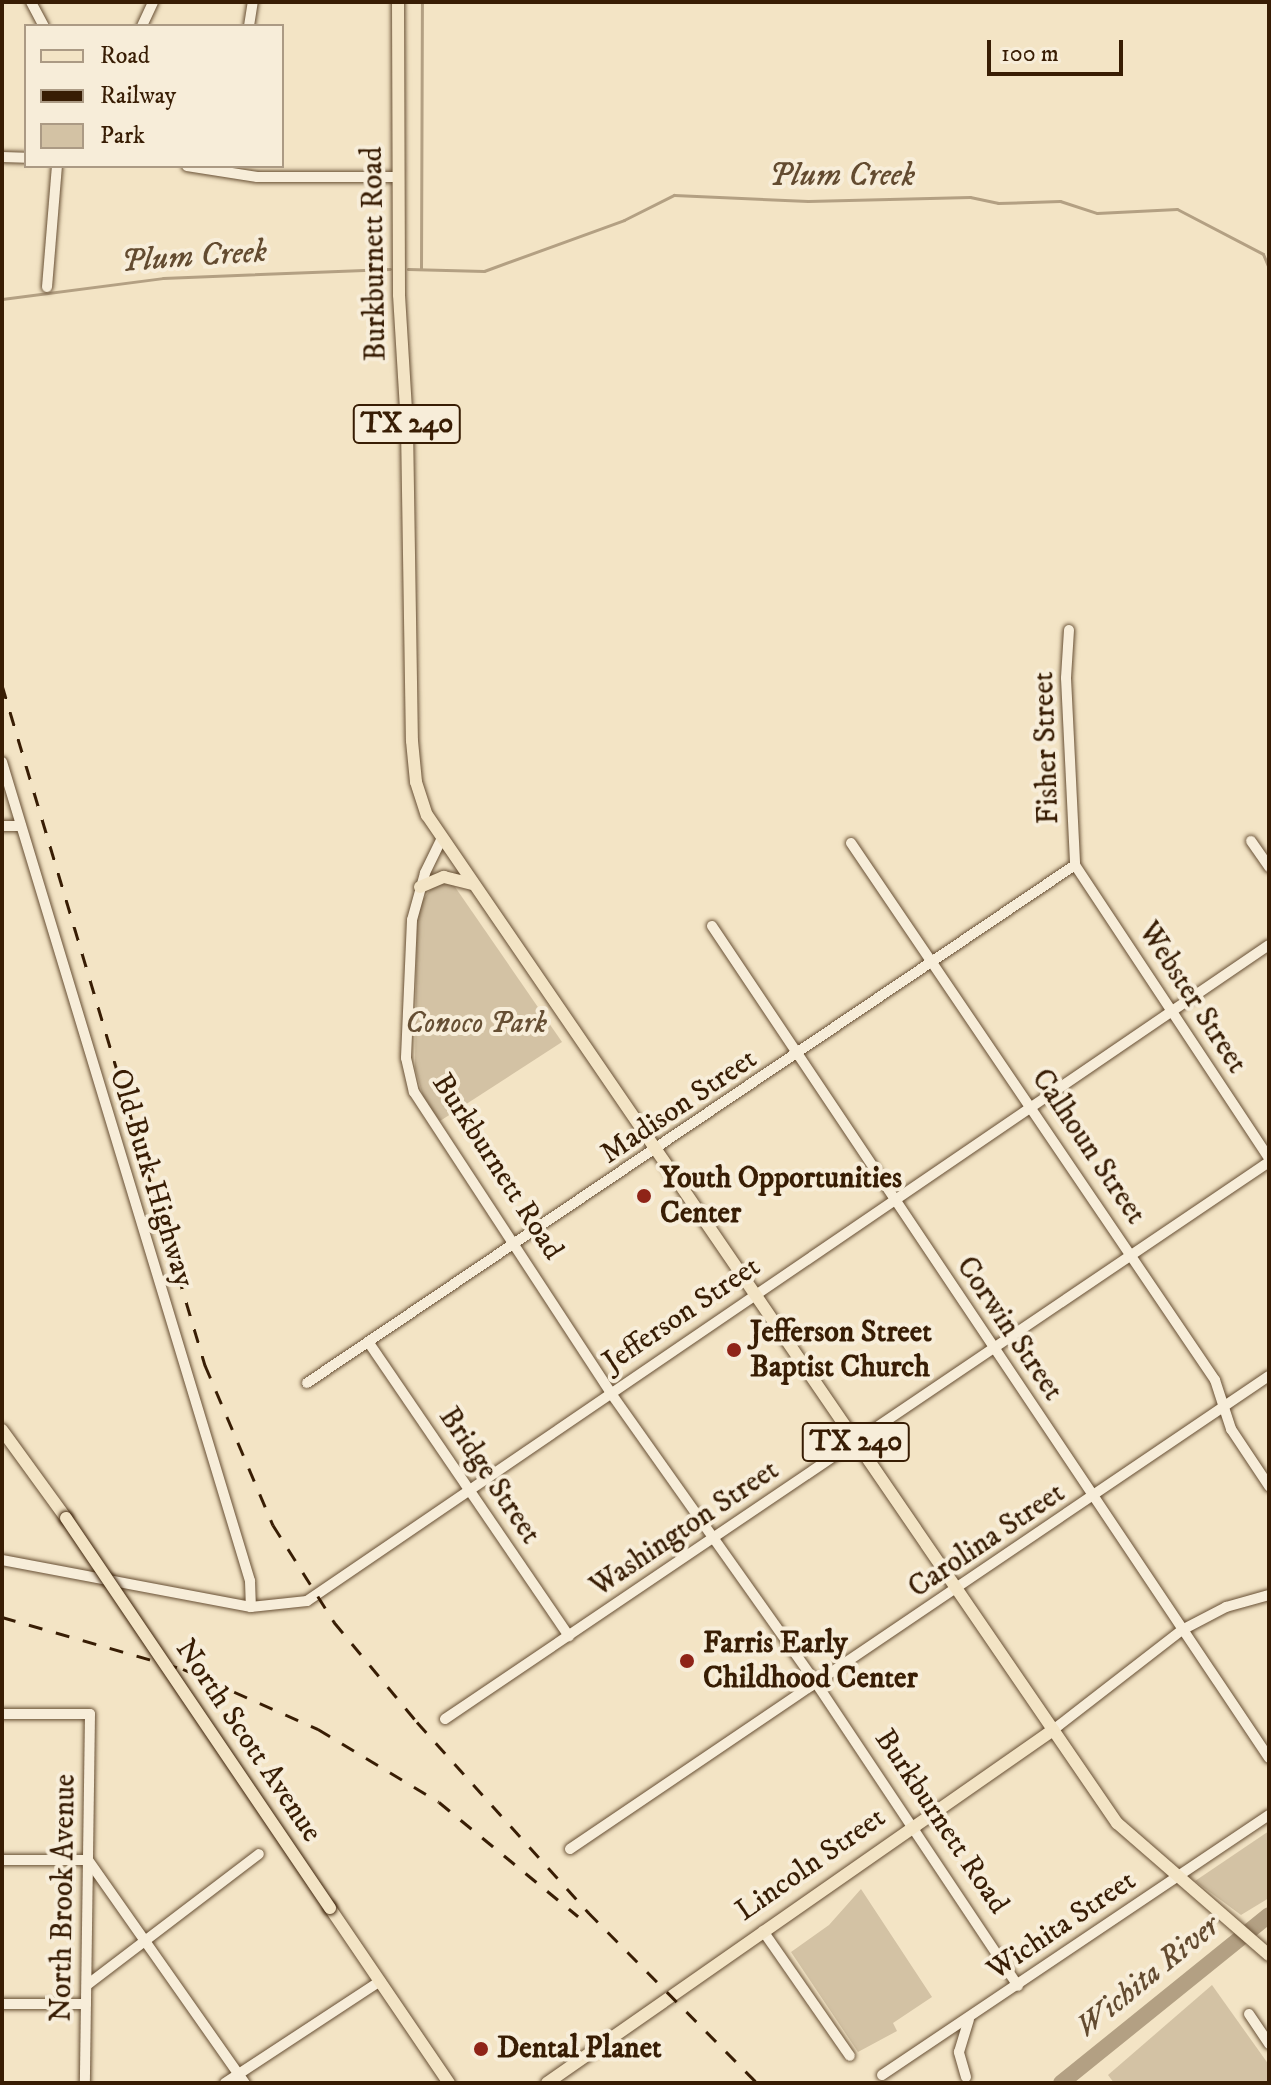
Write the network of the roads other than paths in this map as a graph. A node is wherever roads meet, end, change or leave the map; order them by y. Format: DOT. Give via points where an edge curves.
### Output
graph roads {
  1 [pos="31,2"];
  2 [pos="153,2"];
  3 [pos="253,2"];
  4 [pos="398,2"];
  5 [pos="43,24"];
  6 [pos="143,24"];
  7 [pos="249,24"];
  8 [pos="2,157"];
  9 [pos="24,158"];
  10 [pos="57,168"];
  11 [pos="200,168"];
  12 [pos="398,177"];
  13 [pos="47,287"];
  14 [pos="1069,630"];
  15 [pos="2,762"];
  16 [pos="2,826"];
  17 [pos="21,826"];
  18 [pos="441,840"];
  19 [pos="1251,841"];
  20 [pos="851,843"];
  21 [pos="1075,865"];
  22 [pos="1269,867"];
  23 [pos="472,884"];
  24 [pos="420,887"];
  25 [pos="712,926"];
  26 [pos="1269,945"];
  27 [pos="934,963"];
  28 [pos="1171,1011"];
  29 [pos="796,1057"];
  30 [pos="1031,1106"];
  31 [pos="657,1150"];
  32 [pos="1269,1160"];
  33 [pos="893,1200"];
  34 [pos="517,1245"];
  35 [pos="1132,1254"];
  36 [pos="755,1294"];
  37 [pos="369,1343"];
  38 [pos="993,1349"];
  39 [pos="1269,1376"];
  40 [pos="307,1383"];
  41 [pos="610,1392"];
  42 [pos="1225,1406"];
  43 [pos="2,1430"];
  44 [pos="857,1443"];
  45 [pos="1267,1478"];
  46 [pos="469,1490"];
  47 [pos="1093,1498"];
  48 [pos="712,1539"];
  49 [pos="2,1560"];
  50 [pos="956,1591"];
  51 [pos="1269,1595"];
  52 [pos="251,1607"];
  53 [pos="1182,1630"];
  54 [pos="569,1636"];
  55 [pos="816,1683"];
  56 [pos="2,1714"];
  57 [pos="445,1719"];
  58 [pos="1053,1730"];
  59 [pos="1269,1758"];
  60 [pos="1269,1815"];
  61 [pos="912,1826"];
  62 [pos="570,1849"];
  63 [pos="259,1854"];
  64 [pos="2,1860"];
  65 [pos="88,1860"];
  66 [pos="1175,1878"];
  67 [pos="763,1931"];
  68 [pos="148,1940"];
  69 [pos="1269,1955"];
  70 [pos="380,1981"];
  71 [pos="87,1985"];
  72 [pos="1018,1986"];
  73 [pos="2,2004"];
  74 [pos="86,2004"];
  75 [pos="1249,2014"];
  76 [pos="970,2018"];
  77 [pos="1269,2044"];
  78 [pos="850,2056"];
  79 [pos="882,2075"];
  80 [pos="966,2077"];
  81 [pos="242,2079"];
  82 [pos="85,2083"];
  83 [pos="225,2083"];
  84 [pos="449,2083"];
  85 [pos="547,2083"];
  1 -- 5 [label="street"];
  2 -- 6 [label="street"];
  3 -- 7 [label="street"];
  4 -- 12 [label="main road, Burkburnett Road / TX 240"];
  8 -- 9 [label="street"];
  10 -- 13 [label="street"];
  11 -- 12 [label="street" via="257,177"];
  12 -- 18 [label="main road, Burkburnett Road / TX 240" via="413,755 419,793"];
  14 -- 21 [label="street, Fisher Street" via="1066,678"];
  15 -- 17 [label="street, Old Burk Highway"];
  16 -- 17 [label="street"];
  17 -- 52 [label="street, Old Burk Highway" via="250,1581"];
  18 -- 23 [label="main road, TX 240"];
  18 -- 24 [label="street, Burkburnett Road"];
  19 -- 22 [label="street"];
  20 -- 27 [label="street, Calhoun Street"];
  21 -- 27 [label="street, Madison Street"];
  21 -- 28 [label="street, Webster Street"];
  23 -- 24 [label="main road" via="444,877"];
  23 -- 31 [label="main road, TX 240"];
  24 -- 34 [label="street, Burkburnett Road" via="412,920 409,1078 423,1109"];
  25 -- 29 [label="street, Corwin Street"];
  26 -- 28 [label="street, Jefferson Street"];
  27 -- 29 [label="street, Madison Street"];
  27 -- 30 [label="street, Calhoun Street"];
  28 -- 30 [label="street, Jefferson Street"];
  28 -- 32 [label="street, Webster Street"];
  29 -- 31 [label="street, Madison Street"];
  29 -- 33 [label="street, Corwin Street"];
  30 -- 33 [label="street, Jefferson Street"];
  30 -- 35 [label="street, Calhoun Street"];
  31 -- 34 [label="street, Madison Street"];
  31 -- 36 [label="main road, TX 240"];
  32 -- 35 [label="street, Washington Street"];
  33 -- 36 [label="street, Jefferson Street"];
  33 -- 38 [label="street, Corwin Street"];
  34 -- 37 [label="street, Madison Street"];
  34 -- 41 [label="street, Burkburnett Road"];
  35 -- 38 [label="street, Washington Street"];
  35 -- 42 [label="street, Calhoun Street" via="1215,1380"];
  36 -- 41 [label="street, Jefferson Street"];
  36 -- 44 [label="main road, TX 240"];
  37 -- 40 [label="street, Madison Street"];
  37 -- 46 [label="street, Bridge Street"];
  38 -- 44 [label="street, Washington Street"];
  38 -- 47 [label="street, Corwin Street"];
  39 -- 42 [label="street, Carolina Street"];
  41 -- 46 [label="street, Jefferson Street"];
  41 -- 48 [label="street, Burkburnett Road"];
  42 -- 45 [label="street, Calhoun Street" via="1231,1429"];
  42 -- 47 [label="street, Carolina Street"];
  43 -- 70 [label="main road, North Scott Avenue, bridge"];
  44 -- 48 [label="street, Washington Street"];
  44 -- 50 [label="main road, TX 240"];
  46 -- 52 [label="street, Jefferson Street" via="307,1601"];
  46 -- 54 [label="street, Bridge Street"];
  47 -- 50 [label="street, Carolina Street"];
  47 -- 53 [label="street, Corwin Street"];
  48 -- 54 [label="street, Washington Street"];
  48 -- 55 [label="street, Burkburnett Road"];
  49 -- 52 [label="street, Jefferson Street"];
  50 -- 55 [label="street, Carolina Street"];
  50 -- 58 [label="main road, TX 240"];
  51 -- 53 [label="street, Lincoln Street" via="1226,1607"];
  53 -- 58 [label="street, Lincoln Street"];
  53 -- 59 [label="street, Corwin Street"];
  54 -- 57 [label="street, Washington Street"];
  55 -- 61 [label="street, Burkburnett Road"];
  55 -- 62 [label="street, Carolina Street"];
  56 -- 65 [label="street, North Brook Avenue" via="90,1714"];
  58 -- 61 [label="main road, Lincoln Street"];
  58 -- 66 [label="main road, TX 240" via="1117,1823"];
  60 -- 66 [label="street, Wichita Street"];
  61 -- 67 [label="main road, Lincoln Street"];
  61 -- 72 [label="street, Burkburnett Road"];
  63 -- 68 [label="street"];
  64 -- 65 [label="street"];
  65 -- 68 [label="street"];
  65 -- 71 [label="street, North Brook Avenue"];
  66 -- 69 [label="main road, TX 240"];
  66 -- 72 [label="street, Wichita Street"];
  67 -- 78 [label="street"];
  67 -- 85 [label="main road, Lincoln Street"];
  68 -- 71 [label="street"];
  68 -- 81 [label="street"];
  70 -- 81 [label="street"];
  70 -- 84 [label="main road, North Scott Avenue"];
  71 -- 74 [label="street, North Brook Avenue"];
  72 -- 76 [label="street, Wichita Street"];
  73 -- 74 [label="street"];
  74 -- 82 [label="street, North Brook Avenue"];
  75 -- 77 [label="street"];
  76 -- 79 [label="street, Wichita Street"];
  76 -- 80 [label="street" via="959,2052"];
  81 -- 83 [label="street"];
}
